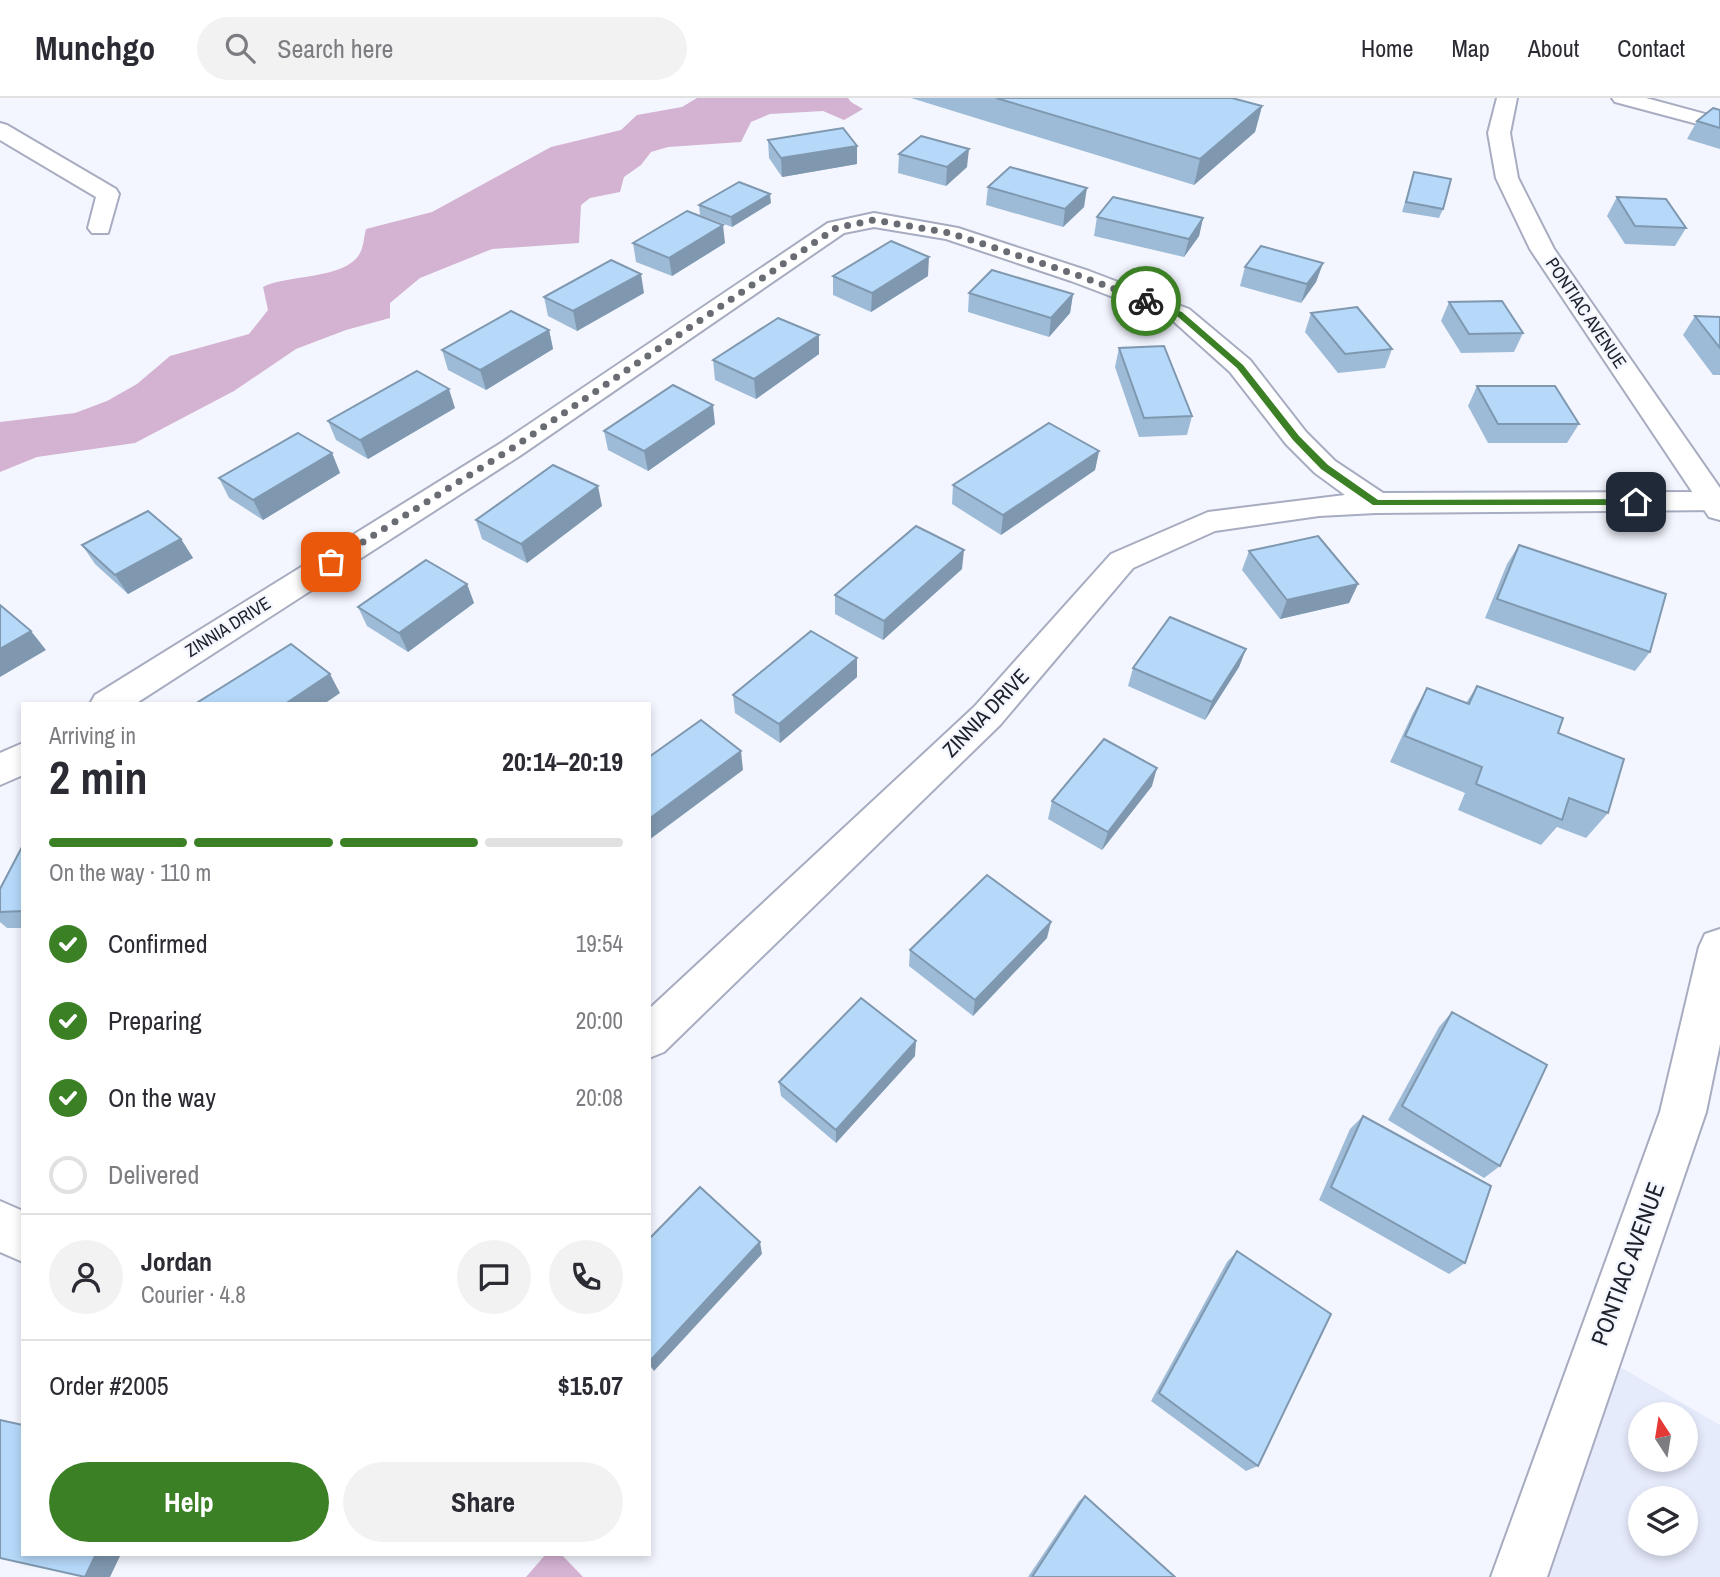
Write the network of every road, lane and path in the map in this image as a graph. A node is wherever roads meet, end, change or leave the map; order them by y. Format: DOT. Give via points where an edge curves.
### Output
graph roads {
  1 [pos="1507,98"];
  2 [pos="1622,98"];
  3 [pos="1720,124"];
  4 [pos="0,128"];
  5 [pos="100,228"];
  6 [pos="1376,503"];
  7 [pos="1717,506"];
  8 [pos="110,702"];
  9 [pos="21,758"];
  10 [pos="0,771"];
  11 [pos="1720,947"];
  12 [pos="651,1036"];
  13 [pos="0,1225"];
  14 [pos="21,1237"];
  15 [pos="1519,1577"];
  1 -- 7 [label="street, PONTIAC AVENUE" via="1499,133 1507,178 1542,249"];
  2 -- 3 [label="street"];
  4 -- 5 [label="street" via="108,194"];
  6 -- 7 [label="street, ZINNIA DRIVE"];
  6 -- 8 [label="street, ZINNIA DRIVE" via="1325,467 1296,438 1240,366 1180,314 950,233 874,220 836,228 511,449"];
  6 -- 12 [label="street, ZINNIA DRIVE" via="1208,522 1122,561 987,716"];
  9 -- 10 [label="street"];
  11 -- 15 [label="street, PONTIAC AVENUE" via="1683,1112"];
  13 -- 14 [label="street"];
}
